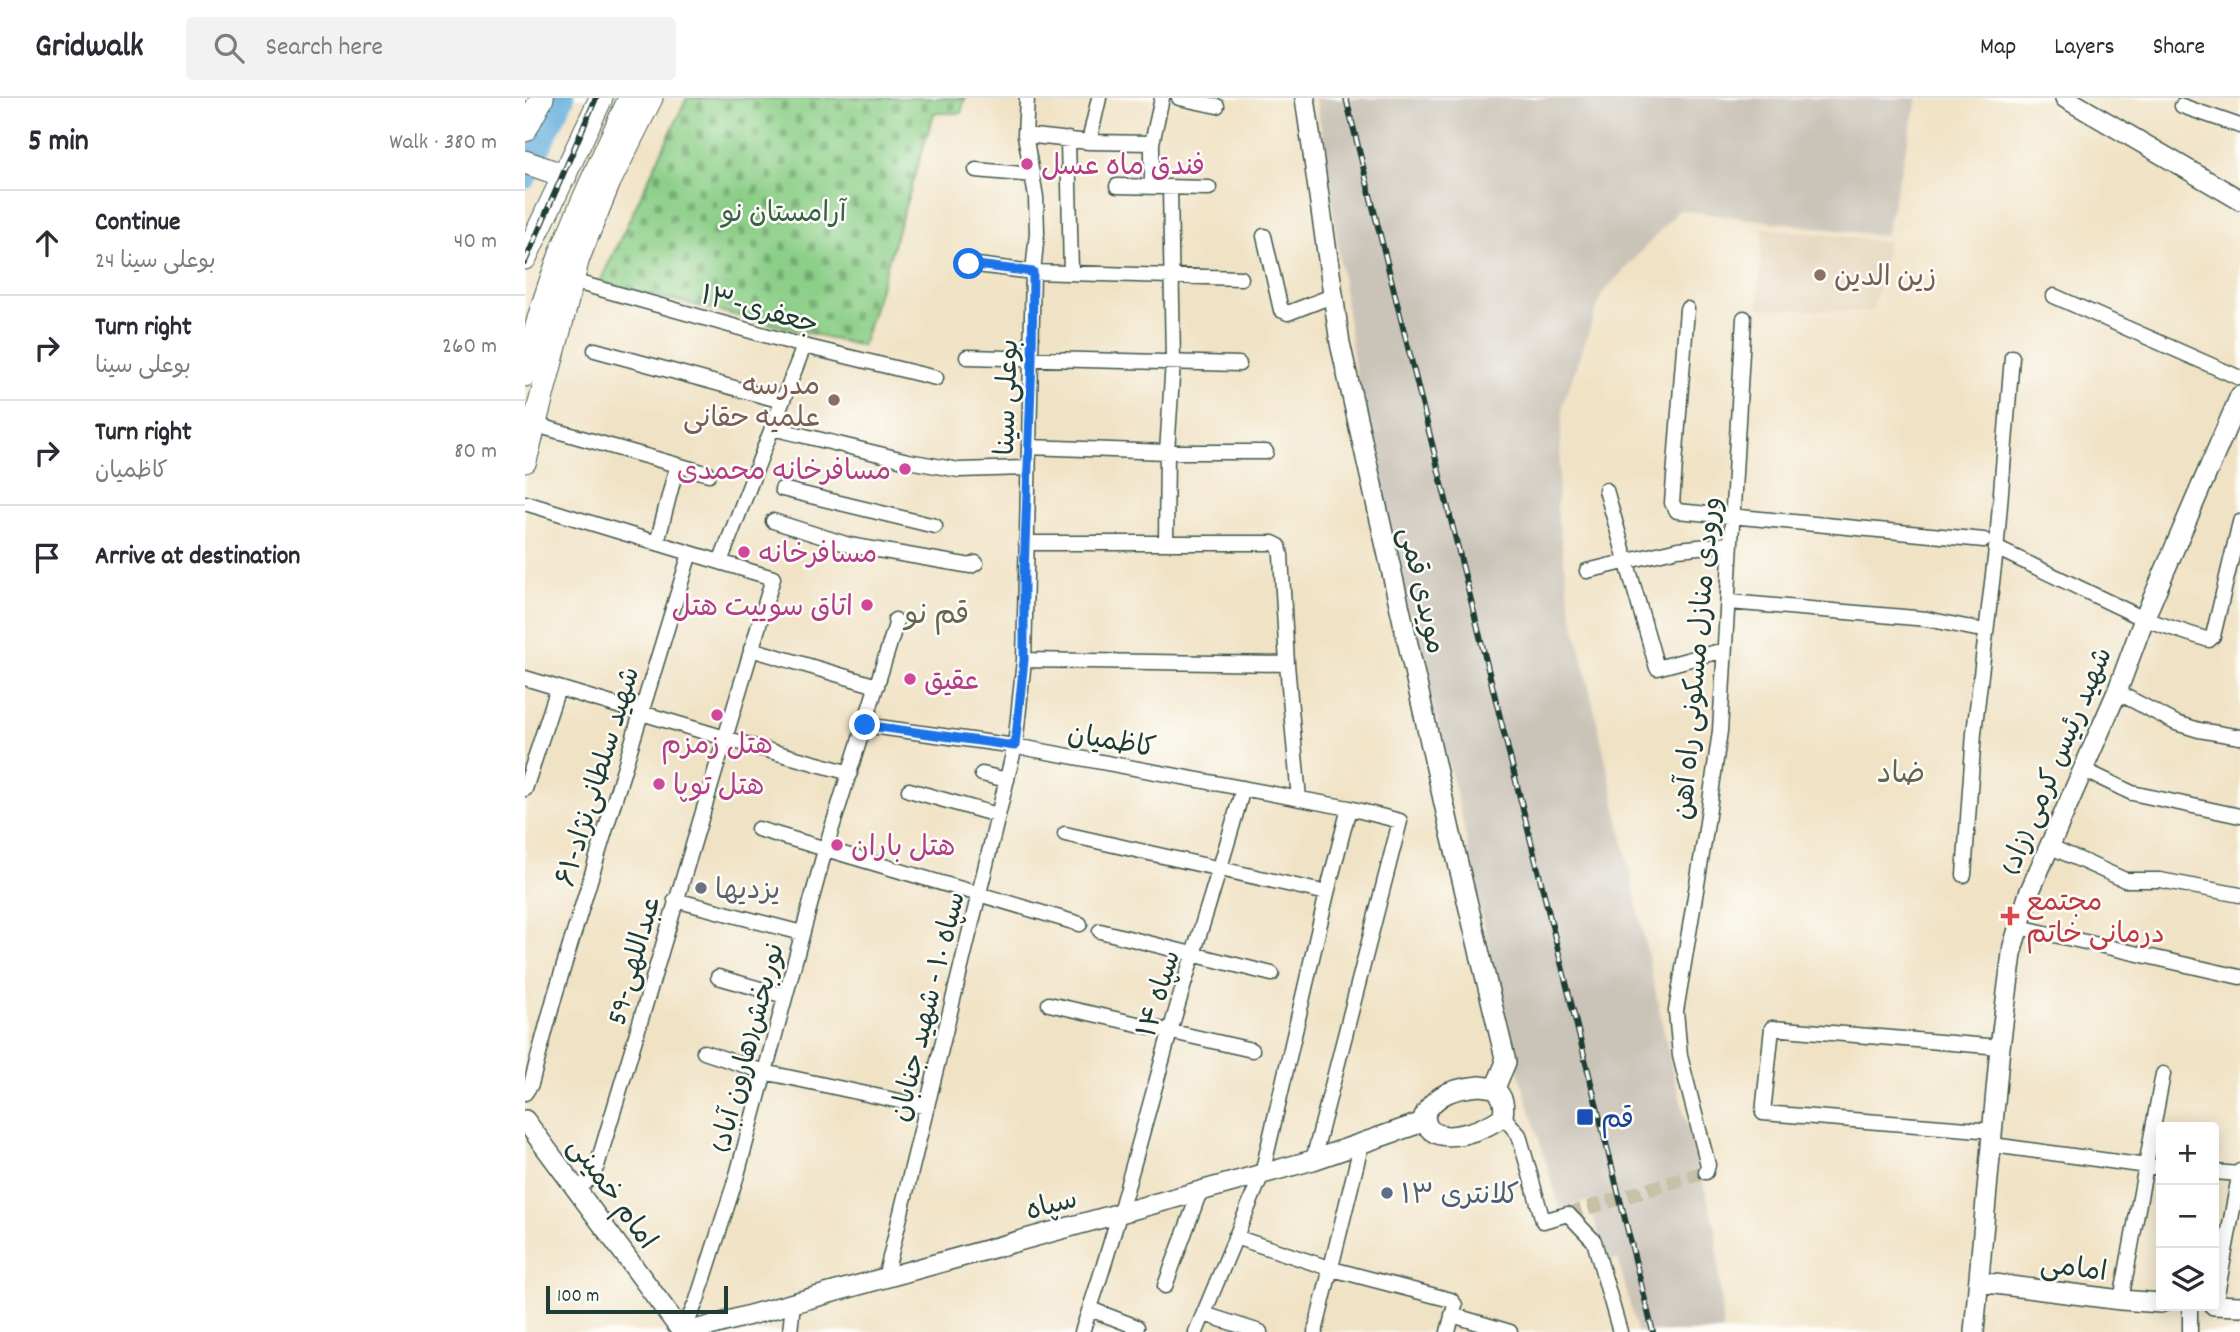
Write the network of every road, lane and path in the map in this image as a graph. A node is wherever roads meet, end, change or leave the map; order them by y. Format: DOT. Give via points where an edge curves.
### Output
graph roads {
  1 [pos="542,98"];
  2 [pos="601,98"];
  3 [pos="630,98"];
  4 [pos="651,98"];
  5 [pos="1027,98"];
  6 [pos="1099,98"];
  7 [pos="1162,98"];
  8 [pos="1179,98"];
  9 [pos="1305,98"];
  10 [pos="2065,98"];
  11 [pos="1217,106"];
  12 [pos="2182,106"];
  13 [pos="2240,126"];
  14 [pos="525,130"];
  15 [pos="1025,135"];
  16 [pos="1068,139"];
  17 [pos="1090,142"];
  18 [pos="1152,143"];
  19 [pos="525,162"];
  20 [pos="976,170"];
  21 [pos="1033,175"];
  22 [pos="525,179"];
  23 [pos="555,185"];
  24 [pos="1117,186"];
  25 [pos="1152,187"];
  26 [pos="1170,187"];
  27 [pos="1209,188"];
  28 [pos="2240,200"];
  29 [pos="1264,236"];
  30 [pos="525,258"];
  31 [pos="969,264"];
  32 [pos="1033,272"];
  33 [pos="1071,273"];
  34 [pos="1171,277"];
  35 [pos="1241,278"];
  36 [pos="572,281"];
  37 [pos="1332,296"];
  38 [pos="2054,296"];
  39 [pos="1687,309"];
  40 [pos="1744,318"];
  41 [pos="803,346"];
  42 [pos="595,350"];
  43 [pos="967,357"];
  44 [pos="2011,357"];
  45 [pos="1032,359"];
  46 [pos="1173,362"];
  47 [pos="1239,364"];
  48 [pos="525,374"];
  49 [pos="936,378"];
  50 [pos="2240,378"];
  51 [pos="2240,396"];
  52 [pos="782,401"];
  53 [pos="536,425"];
  54 [pos="772,428"];
  55 [pos="1029,447"];
  56 [pos="1167,452"];
  57 [pos="1266,452"];
  58 [pos="525,461"];
  59 [pos="677,465"];
  60 [pos="1027,467"];
  61 [pos="709,474"];
  62 [pos="782,489"];
  63 [pos="1606,490"];
  64 [pos="525,503"];
  65 [pos="1732,515"];
  66 [pos="773,521"];
  67 [pos="2240,522"];
  68 [pos="935,526"];
  69 [pos="657,543"];
  70 [pos="1026,543"];
  71 [pos="1166,543"];
  72 [pos="1730,544"];
  73 [pos="1990,544"];
  74 [pos="690,553"];
  75 [pos="720,562"];
  76 [pos="1627,562"];
  77 [pos="976,563"];
  78 [pos="1587,572"];
  79 [pos="1729,601"];
  80 [pos="2144,619"];
  81 [pos="895,620"];
  82 [pos="1976,629"];
  83 [pos="751,649"];
  84 [pos="1724,650"];
  85 [pos="1024,660"];
  86 [pos="1287,664"];
  87 [pos="525,678"];
  88 [pos="877,686"];
  89 [pos="558,688"];
  90 [pos="2117,692"];
  91 [pos="642,712"];
  92 [pos="865,725"];
  93 [pos="2240,737"];
  94 [pos="725,738"];
  95 [pos="1015,746"];
  96 [pos="2084,770"];
  97 [pos="850,773"];
  98 [pos="982,774"];
  99 [pos="1007,780"];
  100 [pos="1243,788"];
  101 [pos="525,789"];
  102 [pos="909,790"];
  103 [pos="1299,799"];
  104 [pos="1349,808"];
  105 [pos="997,815"];
  106 [pos="2240,816"];
  107 [pos="758,829"];
  108 [pos="1065,834"];
  109 [pos="2049,846"];
  110 [pos="825,850"];
  111 [pos="1221,869"];
  112 [pos="1964,875"];
  113 [pos="1327,893"];
  114 [pos="979,894"];
  115 [pos="2240,895"];
  116 [pos="675,900"];
  117 [pos="1080,924"];
  118 [pos="2019,927"];
  119 [pos="1100,931"];
  120 [pos="802,933"];
  121 [pos="1193,956"];
  122 [pos="1272,974"];
  123 [pos="718,977"];
  124 [pos="2240,977"];
  125 [pos="785,996"];
  126 [pos="1049,1004"];
  127 [pos="1171,1030"];
  128 [pos="2000,1047"];
  129 [pos="1252,1050"];
  130 [pos="703,1052"];
  131 [pos="764,1072"];
  132 [pos="2164,1074"];
  133 [pos="1495,1088"];
  134 [pos="525,1093"];
  135 [pos="927,1107"];
  136 [pos="1503,1116"];
  137 [pos="525,1120"];
  138 [pos="1426,1121"];
  139 [pos="1993,1138"];
  140 [pos="1362,1142"];
  141 [pos="1314,1160"];
  142 [pos="2146,1167"];
  143 [pos="2156,1168"];
  144 [pos="1707,1169"];
  145 [pos="2219,1172"];
  146 [pos="2240,1172"];
  147 [pos="1262,1174"];
  148 [pos="578,1190"];
  149 [pos="1201,1191"];
  150 [pos="1121,1213"];
  151 [pos="1235,1237"];
  152 [pos="1332,1269"];
  153 [pos="885,1278"];
  154 [pos="2219,1279"];
  155 [pos="1979,1282"];
  156 [pos="1165,1286"];
  157 [pos="2121,1300"];
  158 [pos="793,1303"];
  159 [pos="2156,1303"];
  160 [pos="2219,1305"];
  161 [pos="2240,1306"];
  162 [pos="1090,1309"];
  163 [pos="2190,1311"];
  164 [pos="1204,1314"];
  165 [pos="1453,1315"];
  166 [pos="1137,1327"];
  167 [pos="684,1332"];
  168 [pos="790,1332"];
  169 [pos="1082,1332"];
  170 [pos="1196,1332"];
  171 [pos="1260,1332"];
  172 [pos="1315,1332"];
  173 [pos="1448,1332"];
  174 [pos="1510,1332"];
  175 [pos="1620,1332"];
  176 [pos="1975,1332"];
  177 [pos="2190,1332"];
  1 -- 14 [label="main road"];
  2 -- 23 [label="main road"];
  3 -- 48 [label="main road" via="561,250 543,299"];
  4 -- 36 [label="main road" via="609,182"];
  5 -- 15 [label="street, بوعلی سینا"];
  6 -- 17 [label="street"];
  7 -- 18 [label="street"];
  8 -- 11 [label="street"];
  9 -- 37 [label="street, مویدی قمی"];
  10 -- 28 [label="street"];
  12 -- 13 [label="street"];
  15 -- 16 [label="street"];
  15 -- 21 [label="street, بوعلی سینا"];
  16 -- 17 [label="street"];
  16 -- 33 [label="street"];
  17 -- 18 [label="street"];
  18 -- 25 [label="street"];
  19 -- 23 [label="main road"];
  20 -- 21 [label="street"];
  21 -- 32 [label="street, بوعلی سینا" via="1037,233"];
  22 -- 23 [label="main road"];
  23 -- 30 [label="main road"];
  24 -- 25 [label="street"];
  25 -- 26 [label="street"];
  26 -- 27 [label="street"];
  26 -- 34 [label="street"];
  29 -- 37 [label="street" via="1281,310 1288,313"];
  31 -- 32 [label="street"];
  32 -- 33 [label="street"];
  32 -- 45 [label="street, بوعلی سینا"];
  33 -- 34 [label="street"];
  34 -- 35 [label="street"];
  34 -- 46 [label="street"];
  36 -- 41 [label="street, جعفری-۱۳"];
  36 -- 53 [label="main road"];
  37 -- 133 [label="street, مویدی قمی" via="1506,1062"];
  38 -- 50 [label="street"];
  39 -- 65 [label="street" via="1672,503 1677,511"];
  40 -- 65 [label="street, ورودی منازل مسکونی راه آهن"];
  41 -- 49 [label="street, جعفری-۱۳"];
  41 -- 52 [label="street"];
  42 -- 52 [label="street"];
  43 -- 45 [label="street"];
  44 -- 73 [label="street"];
  45 -- 46 [label="street"];
  45 -- 55 [label="street, بوعلی سینا"];
  46 -- 47 [label="street"];
  46 -- 56 [label="street"];
  51 -- 80 [label="street, شهید رئیس کرمی (زاد)"];
  52 -- 54 [label="street"];
  53 -- 58 [label="main road"];
  53 -- 59 [label="street"];
  54 -- 60 [label="street" via="960,470"];
  54 -- 75 [label="street"];
  55 -- 56 [label="street"];
  55 -- 60 [label="street, بوعلی سینا"];
  56 -- 57 [label="street"];
  56 -- 71 [label="street"];
  59 -- 61 [label="street"];
  59 -- 69 [label="street"];
  60 -- 70 [label="street, بوعلی سینا"];
  62 -- 68 [label="street"];
  63 -- 76 [label="street"];
  64 -- 69 [label="street"];
  65 -- 72 [label="street, ورودی منازل مسکونی راه آهن"];
  65 -- 73 [label="street"];
  66 -- 77 [label="street" via="849,545 941,562"];
  67 -- 80 [label="street" via="2213,636 2209,639"];
  69 -- 74 [label="street"];
  70 -- 71 [label="street"];
  70 -- 85 [label="street, بوعلی سینا"];
  71 -- 86 [label="street" via="1279,546"];
  72 -- 76 [label="street" via="1678,549"];
  72 -- 79 [label="street, ورودی منازل مسکونی راه آهن"];
  73 -- 80 [label="street"];
  73 -- 112 [label="street"];
  74 -- 75 [label="street"];
  74 -- 91 [label="street, شهید سلطانی‌نژاد-۶۱"];
  75 -- 83 [label="street, عبداللهی-59" via="772,578"];
  76 -- 78 [label="street"];
  76 -- 84 [label="street" via="1657,668"];
  79 -- 82 [label="street" via="1927,619"];
  79 -- 84 [label="street, ورودی منازل مسکونی راه آهن"];
  80 -- 90 [label="street, شهید رئیس کرمی (زاد)"];
  81 -- 88 [label="street, نوربخش(هارون آباد)"];
  83 -- 88 [label="street"];
  83 -- 94 [label="street, عبداللهی-59"];
  84 -- 144 [label="street, ورودی منازل مسکونی راه آهن" via="1720,731 1676,1011 1681,1056"];
  85 -- 86 [label="street"];
  85 -- 95 [label="street, بوعلی سینا"];
  86 -- 103 [label="street"];
  87 -- 89 [label="street"];
  88 -- 92 [label="street, نوربخش(هارون آباد)"];
  89 -- 91 [label="street"];
  89 -- 101 [label="street"];
  90 -- 93 [label="street" via="2176,723"];
  90 -- 96 [label="street, شهید رئیس کرمی (زاد)"];
  91 -- 94 [label="street"];
  91 -- 134 [label="street, شهید سلطانی‌نژاد-۶۱"];
  92 -- 95 [label="street, کاظمیان"];
  92 -- 97 [label="street, نوربخش(هارون آباد)"];
  94 -- 97 [label="street"];
  94 -- 116 [label="street, عبداللهی-59"];
  95 -- 99 [label="street, سپاه ۱۰ - شهید جنابان"];
  95 -- 100 [label="street, کاظمیان"];
  96 -- 106 [label="street" via="2132,793"];
  96 -- 109 [label="street, شهید رئیس کرمی (زاد)"];
  97 -- 110 [label="street, نوربخش(هارون آباد)"];
  98 -- 99 [label="street"];
  99 -- 105 [label="street, سپاه ۱۰ - شهید جنابان"];
  100 -- 103 [label="street, کاظمیان"];
  100 -- 111 [label="street, سپاه ۱۴"];
  102 -- 105 [label="street"];
  103 -- 104 [label="street, کاظمیان"];
  104 -- 113 [label="street"];
  104 -- 141 [label="street, کاظمیان" via="1401,821"];
  105 -- 114 [label="street, سپاه ۱۰ - شهید جنابان"];
  107 -- 110 [label="street"];
  108 -- 111 [label="street"];
  109 -- 115 [label="street" via="2125,880 2161,880"];
  109 -- 118 [label="street, شهید رئیس کرمی (زاد)"];
  110 -- 114 [label="street"];
  110 -- 120 [label="street, نوربخش(هارون آباد)"];
  111 -- 113 [label="street"];
  111 -- 121 [label="street, سپاه ۱۴"];
  113 -- 147 [label="street"];
  114 -- 117 [label="street"];
  114 -- 135 [label="street, سپاه ۱۰ - شهید جنابان"];
  116 -- 120 [label="street"];
  116 -- 148 [label="street, عبداللهی-59" via="596,1171"];
  118 -- 124 [label="street"];
  118 -- 128 [label="street, شهید رئیس کرمی (زاد)"];
  119 -- 121 [label="street"];
  120 -- 125 [label="street, نوربخش(هارون آباد)"];
  121 -- 122 [label="street"];
  121 -- 127 [label="street, سپاه ۱۴"];
  123 -- 125 [label="street"];
  125 -- 131 [label="street, نوربخش(هارون آباد)"];
  126 -- 127 [label="street"];
  127 -- 129 [label="street"];
  127 -- 150 [label="street, سپاه ۱۴"];
  128 -- 139 [label="street, شهید رئیس کرمی (زاد)"];
  128 -- 139 [label="street" via="1772,1028 1763,1113"];
  130 -- 131 [label="street"];
  131 -- 135 [label="street"];
  131 -- 167 [label="street, نوربخش(هارون آباد)" via="737,1175"];
  132 -- 142 [label="street"];
  133 -- 136 [label="street" via="1505,1104"];
  133 -- 138 [label="street" via="1470,1087 1443,1094 1430,1104"];
  135 -- 153 [label="street, سپاه ۱۰ - شهید جنابان"];
  136 -- 138 [label="street" via="1494,1124 1455,1136 1439,1134"];
  136 -- 175 [label="street" via="1519,1135 1543,1221 1568,1214 1594,1241"];
  137 -- 148 [label="street, امام خمینی"];
  138 -- 140 [label="street, سپاه"];
  139 -- 142 [label="street"];
  139 -- 155 [label="street, شهید رئیس کرمی (زاد)"];
  140 -- 141 [label="street, سپاه"];
  140 -- 152 [label="street"];
  141 -- 147 [label="street, سپاه"];
  142 -- 143 [label="street"];
  142 -- 157 [label="street"];
  145 -- 146 [label="street"];
  146 -- 154 [label="street"];
  147 -- 149 [label="street, سپاه"];
  147 -- 151 [label="street"];
  148 -- 167 [label="street, امام خمینی"];
  149 -- 150 [label="street, سپاه"];
  149 -- 156 [label="street"];
  150 -- 153 [label="street, سپاه"];
  150 -- 162 [label="street, سپاه ۱۴"];
  151 -- 152 [label="street"];
  151 -- 164 [label="street"];
  152 -- 165 [label="street" via="1454,1302"];
  152 -- 172 [label="street"];
  153 -- 158 [label="street, سپاه"];
  155 -- 157 [label="street, امامی"];
  155 -- 176 [label="street, شهید رئیس کرمی (زاد)"];
  157 -- 159 [label="street, امامی"];
  158 -- 167 [label="street, سپاه"];
  158 -- 168 [label="street"];
  160 -- 161 [label="street"];
  162 -- 166 [label="street"];
  162 -- 169 [label="street, سپاه ۱۴"];
  163 -- 177 [label="street"];
  164 -- 170 [label="street"];
  164 -- 171 [label="street"];
  165 -- 173 [label="street"];
  165 -- 174 [label="street"];
}
